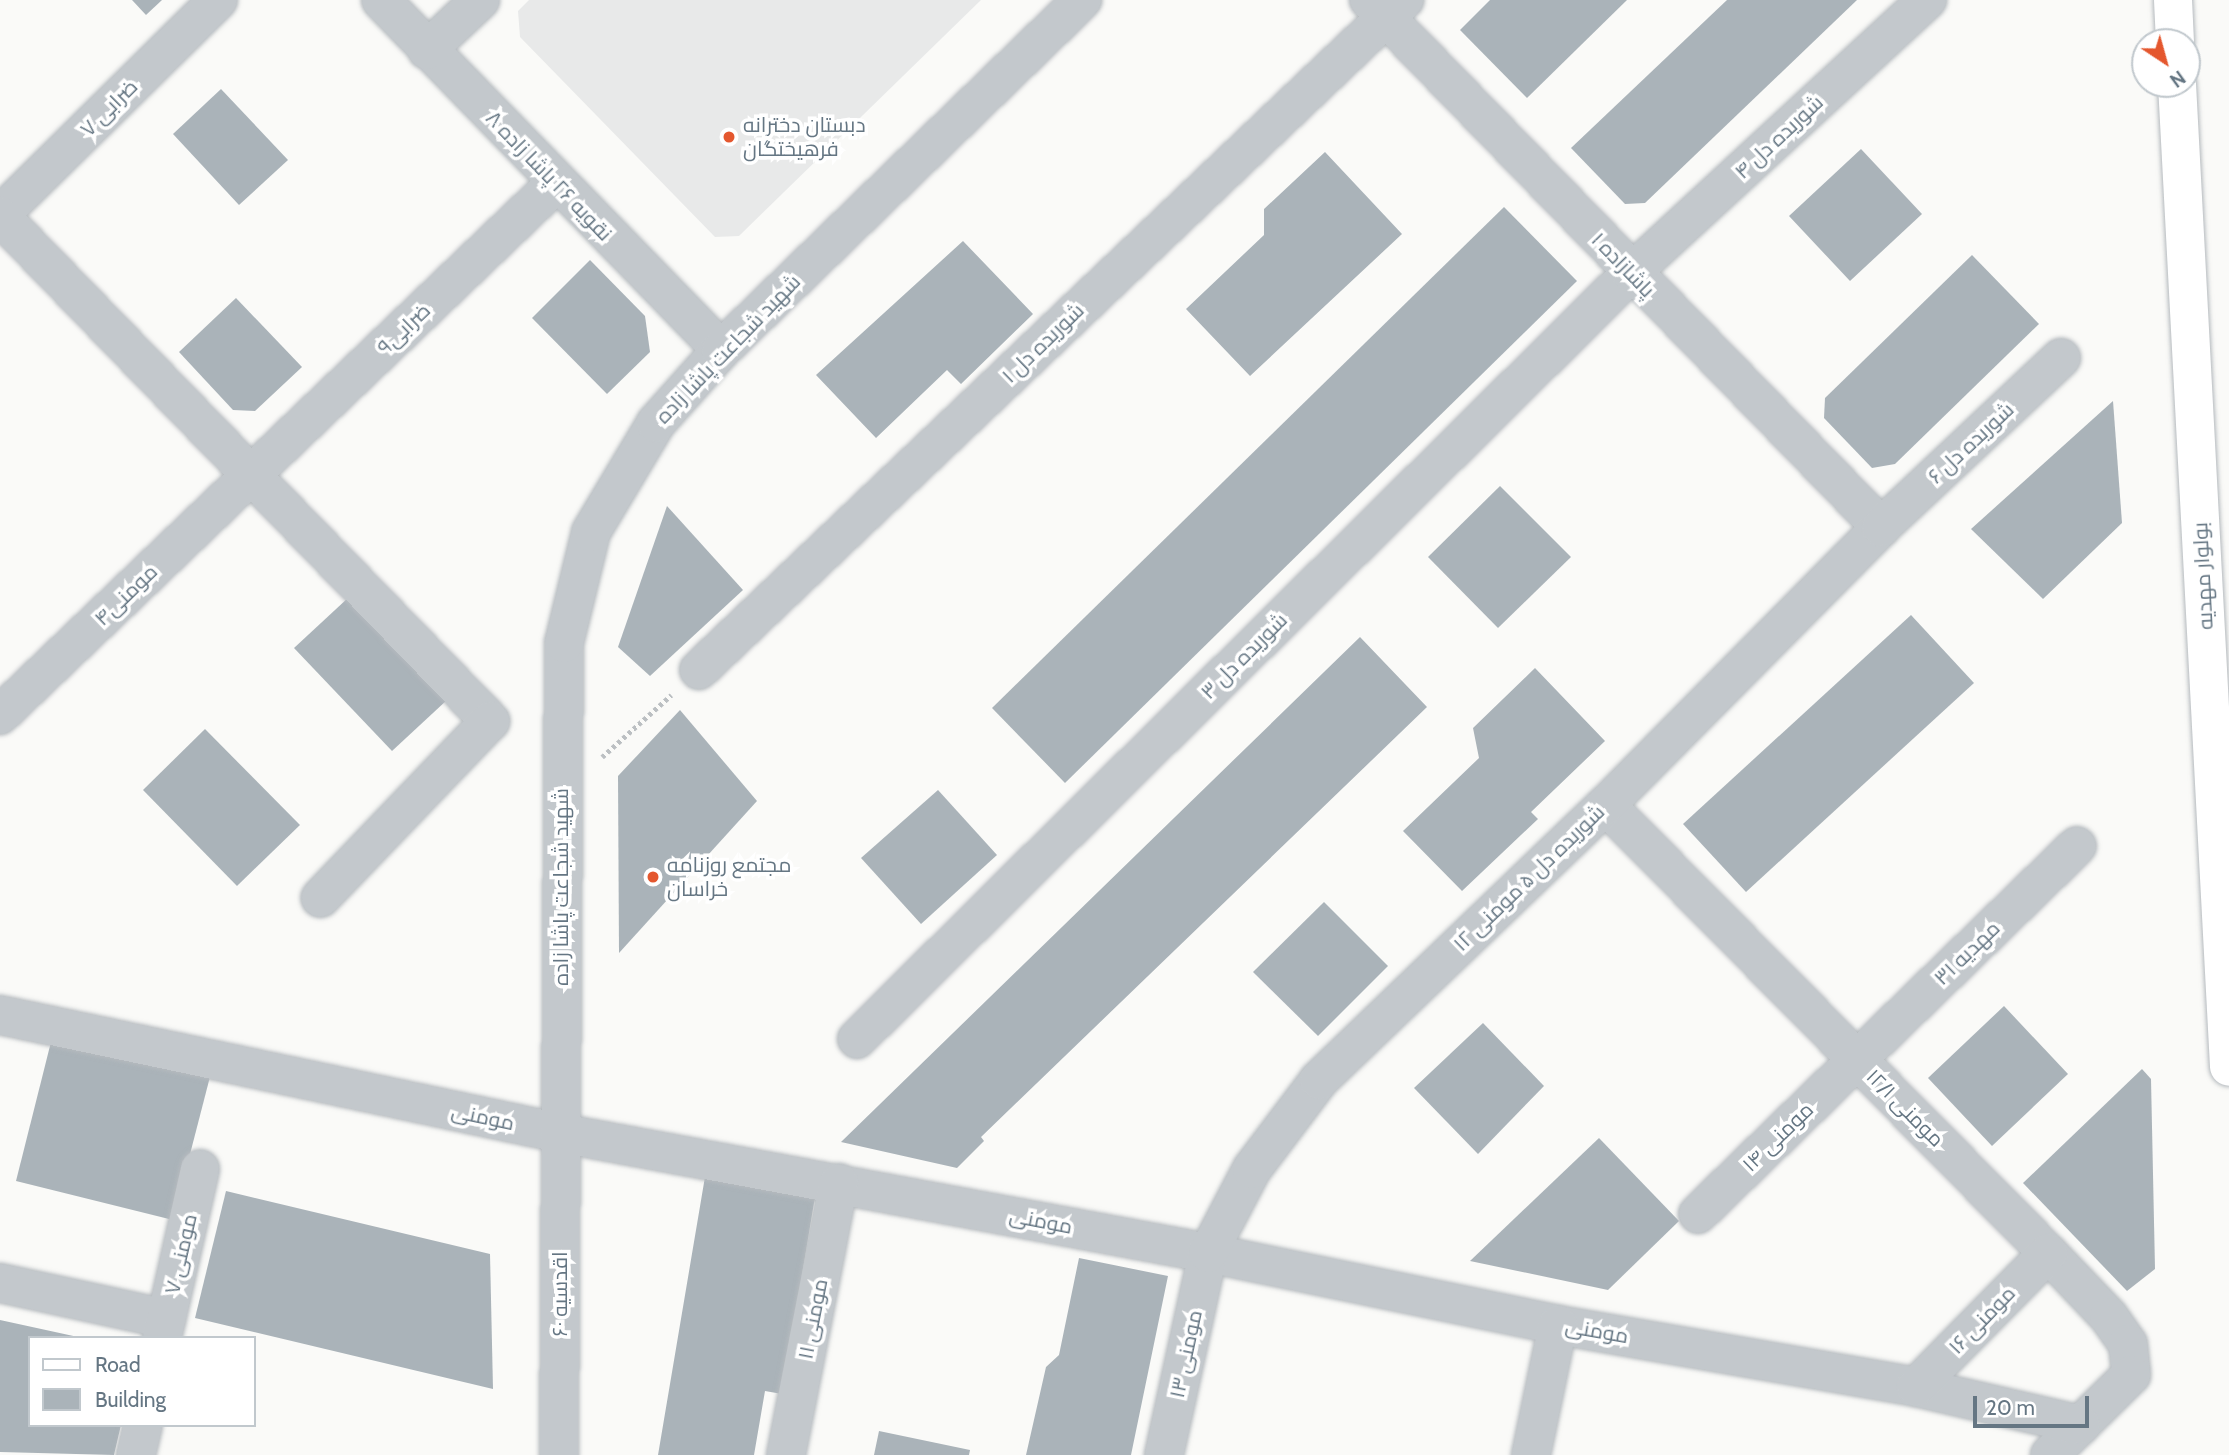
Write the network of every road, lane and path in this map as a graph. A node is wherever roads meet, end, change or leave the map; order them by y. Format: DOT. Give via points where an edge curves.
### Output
graph roads {
  1 [pos="218,0"];
  2 [pos="381,0"];
  3 [pos="480,0"];
  4 [pos="1082,0"];
  5 [pos="1927,0"];
  6 [pos="2173,0"];
  7 [pos="1386,6"];
  8 [pos="2174,28"];
  9 [pos="428,50"];
  10 [pos="2178,98"];
  11 [pos="555,184"];
  12 [pos="0,216"];
  13 [pos="1631,273"];
  14 [pos="721,350"];
  15 [pos="2061,358"];
  16 [pos="253,474"];
  17 [pos="1881,527"];
  18 [pos="699,670"];
  19 [pos="0,715"];
  20 [pos="562,792"];
  21 [pos="1606,805"];
  22 [pos="2077,846"];
  23 [pos="320,898"];
  24 [pos="0,1015"];
  25 [pos="857,1039"];
  26 [pos="1857,1060"];
  27 [pos="2229,1067"];
  28 [pos="560,1133"];
  29 [pos="200,1169"];
  30 [pos="839,1183"];
  31 [pos="1699,1214"];
  32 [pos="1208,1253"];
  33 [pos="2048,1253"];
  34 [pos="0,1283"];
  35 [pos="1558,1325"];
  36 [pos="164,1328"];
  37 [pos="1916,1387"];
  38 [pos="2081,1425"];
  39 [pos="143,1427"];
  40 [pos="136,1455"];
  41 [pos="559,1455"];
  42 [pos="786,1455"];
  43 [pos="1164,1455"];
  44 [pos="1531,1455"];
  45 [pos="2050,1455"];
  1 -- 12 [label="street, ضرابی ۷"];
  2 -- 9 [label="street, نقویه ۲۶ پاشا زاده ۸"];
  3 -- 9 [label="street"];
  4 -- 14 [label="street, شهید شجاعت پاشا زاده"];
  5 -- 13 [label="street, شوریده دل ۴"];
  6 -- 8 [label="main road"];
  7 -- 13 [label="street, پاشازاده ۱"];
  7 -- 18 [label="street, شوریده دل ۱"];
  9 -- 11 [label="street, نقویه ۲۶ پاشا زاده ۸"];
  10 -- 27 [label="main road, بولوار مهدیه"];
  11 -- 14 [label="street, نقویه ۲۶ پاشا زاده ۸"];
  11 -- 16 [label="street, ضرابی۹"];
  12 -- 16 [label="street"];
  13 -- 17 [label="street, پاشازاده ۱"];
  13 -- 25 [label="street, شوریده دل ۳"];
  14 -- 20 [label="street, شهید شجاعت پاشا زاده" via="656,423 591,532 564,643"];
  15 -- 17 [label="street, شوریده دل ۶"];
  16 -- 19 [label="street, مومنی۴"];
  16 -- 23 [label="street" via="490,721"];
  17 -- 21 [label="street, شوریده دل ۵ مومنی ۱۲"];
  18 -- 20 [label="path"];
  20 -- 28 [label="street, شهید شجاعت پاشا زاده"];
  21 -- 26 [label="street, مومنی ۱۲/۱"];
  21 -- 32 [label="street, شوریده دل ۵ مومنی ۱۲" via="1319,1080 1252,1169"];
  22 -- 26 [label="street, مهدیه ۳۱"];
  24 -- 28 [label="street, مومنی"];
  26 -- 31 [label="street, مومنی ۱۴"];
  26 -- 33 [label="street, مومنی ۱۲/۱"];
  28 -- 30 [label="street, مومنی"];
  28 -- 41 [label="street, اقدسیه ۶۰"];
  29 -- 36 [label="street, مومنی ۷"];
  30 -- 32 [label="street, مومنی"];
  30 -- 42 [label="street, مومنی ۱۱"];
  32 -- 35 [label="street, مومنی"];
  32 -- 43 [label="street, مومنی ۱۳"];
  33 -- 37 [label="street, مومنی ۱۶"];
  33 -- 38 [label="street, مومنی ۱۲/۱" via="2109,1317 2128,1344 2131,1375"];
  34 -- 36 [label="street"];
  35 -- 37 [label="street, مومنی"];
  35 -- 44 [label="street"];
  37 -- 38 [label="street, مومنی"];
  38 -- 45 [label="street"];
  39 -- 40 [label="street"];
}
